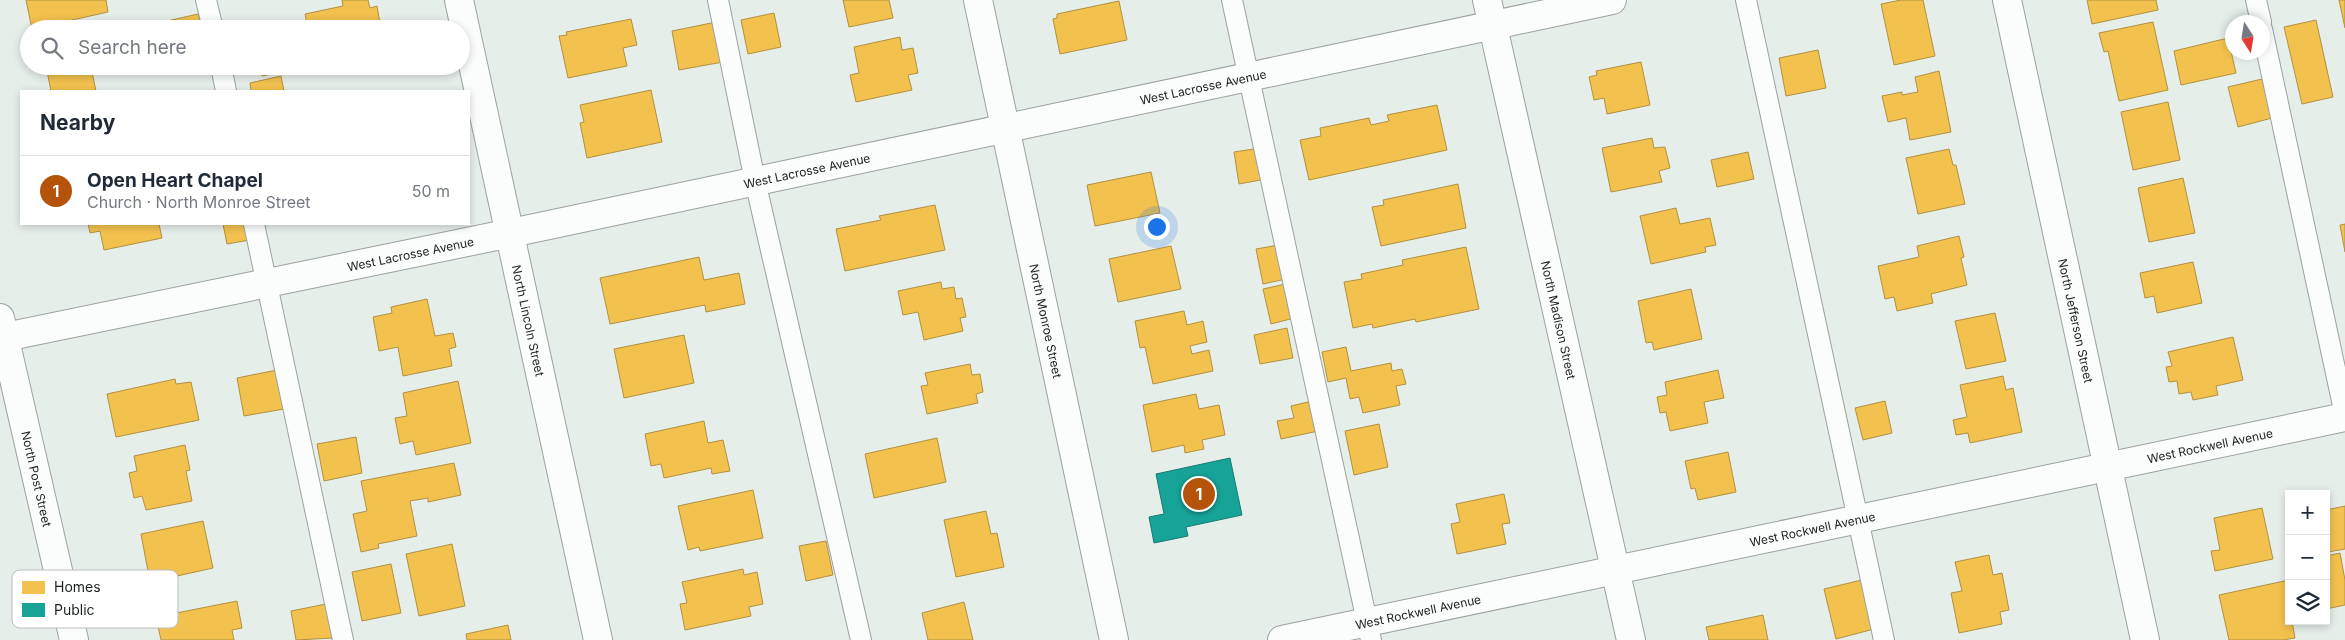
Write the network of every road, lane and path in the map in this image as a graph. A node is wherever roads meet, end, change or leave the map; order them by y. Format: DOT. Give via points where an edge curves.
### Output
graph roads {
  1 [pos="206,0"];
  2 [pos="459,0"];
  3 [pos="718,0"];
  4 [pos="978,0"];
  5 [pos="1232,0"];
  6 [pos="1612,0"];
  7 [pos="1746,0"];
  8 [pos="2007,0"];
  9 [pos="2256,0"];
  10 [pos="1490,12"];
  11 [pos="2259,15"];
  12 [pos="210,20"];
  13 [pos="463,20"];
  14 [pos="470,49"];
  15 [pos="2269,60"];
  16 [pos="223,75"];
  17 [pos="1249,76"];
  18 [pos="226,90"];
  19 [pos="1004,128"];
  20 [pos="755,181"];
  21 [pos="254,225"];
  22 [pos="511,233"];
  23 [pos="267,283"];
  24 [pos="1,331"];
  25 [pos="2345,416"];
  26 [pos="2108,467"];
  27 [pos="1858,517"];
  28 [pos="1616,568"];
  29 [pos="57,570"];
  30 [pos="1369,631"];
  31 [pos="343,640"];
  32 [pos="598,640"];
  33 [pos="860,640"];
  34 [pos="1114,640"];
  35 [pos="1282,640"];
  36 [pos="1631,640"];
  37 [pos="1884,640"];
  38 [pos="2145,640"];
  1 -- 12 [label="lane"];
  2 -- 13 [label="street, North Lincoln Street"];
  3 -- 20 [label="lane"];
  4 -- 19 [label="street, North Monroe Street"];
  5 -- 17 [label="lane"];
  6 -- 10 [label="street, West Lacrosse Avenue"];
  7 -- 27 [label="lane"];
  8 -- 26 [label="street, North Jefferson Street"];
  9 -- 11 [label="lane"];
  10 -- 17 [label="street, West Lacrosse Avenue"];
  10 -- 28 [label="street, North Madison Street"];
  14 -- 22 [label="street, North Lincoln Street"];
  15 -- 25 [label="lane"];
  16 -- 18 [label="lane"];
  17 -- 19 [label="street, West Lacrosse Avenue"];
  17 -- 30 [label="lane"];
  19 -- 20 [label="street, West Lacrosse Avenue"];
  19 -- 34 [label="street, North Monroe Street"];
  20 -- 22 [label="street, West Lacrosse Avenue"];
  20 -- 33 [label="lane"];
  21 -- 23 [label="lane"];
  22 -- 23 [label="street, West Lacrosse Avenue"];
  22 -- 32 [label="street, North Lincoln Street"];
  23 -- 24 [label="street, West Lacrosse Avenue"];
  23 -- 31 [label="lane"];
  24 -- 29 [label="street, North Post Street"];
  25 -- 26 [label="street, West Rockwell Avenue"];
  26 -- 27 [label="street, West Rockwell Avenue"];
  26 -- 38 [label="street, North Jefferson Street"];
  27 -- 28 [label="street, West Rockwell Avenue"];
  27 -- 37 [label="lane"];
  28 -- 30 [label="street, West Rockwell Avenue"];
  28 -- 36 [label="street, North Madison Street"];
  30 -- 35 [label="street, West Rockwell Avenue"];
}
